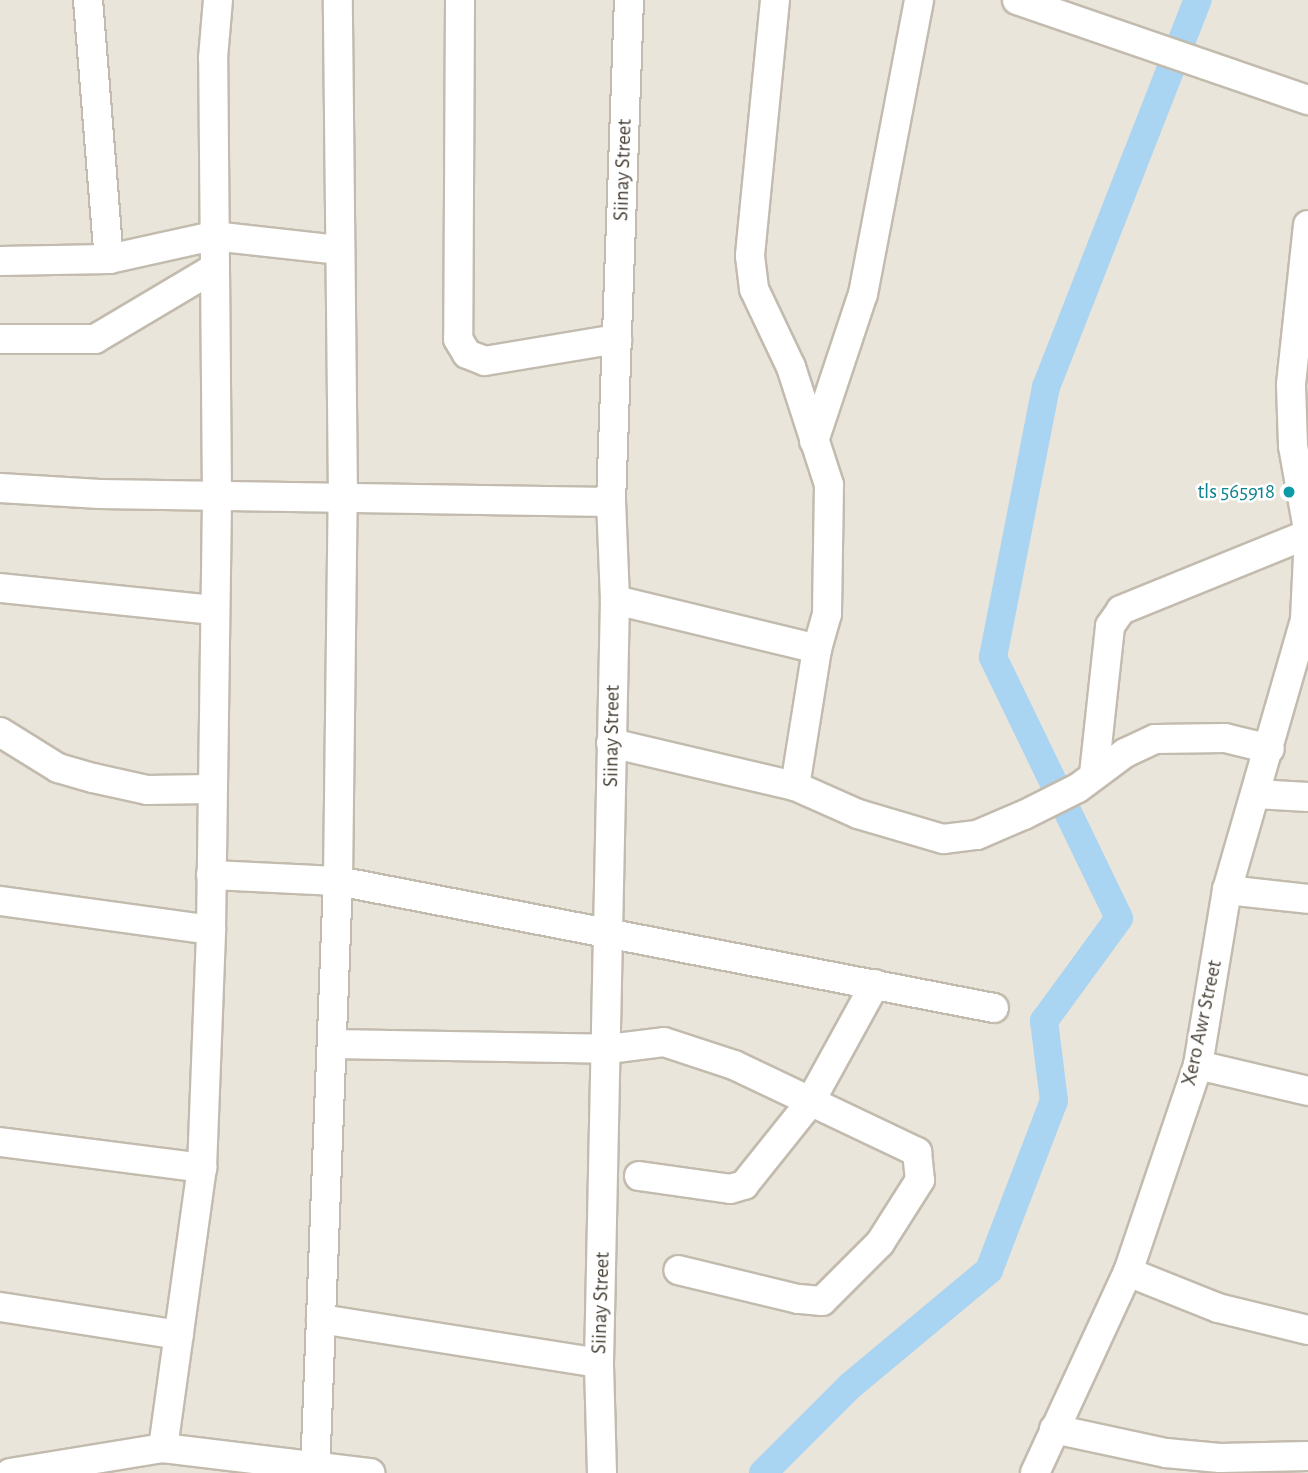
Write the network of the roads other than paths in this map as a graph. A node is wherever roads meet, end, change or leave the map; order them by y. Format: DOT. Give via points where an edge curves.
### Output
graph roads {
  1 [pos="88,0"];
  2 [pos="218,0"];
  3 [pos="338,0"];
  4 [pos="460,0"];
  5 [pos="629,0"];
  6 [pos="775,0"];
  7 [pos="919,0"];
  8 [pos="1017,0"];
  9 [pos="1308,100"];
  10 [pos="1308,225"];
  11 [pos="213,236"];
  12 [pos="340,250"];
  13 [pos="109,259"];
  14 [pos="0,261"];
  15 [pos="213,269"];
  16 [pos="1303,323"];
  17 [pos="0,339"];
  18 [pos="617,339"];
  19 [pos="814,441"];
  20 [pos="0,488"];
  21 [pos="217,496"];
  22 [pos="343,498"];
  23 [pos="611,502"];
  24 [pos="1308,529"];
  25 [pos="1308,534"];
  26 [pos="1308,556"];
  27 [pos="0,587"];
  28 [pos="615,600"];
  29 [pos="214,610"];
  30 [pos="817,649"];
  31 [pos="0,732"];
  32 [pos="611,743"];
  33 [pos="1270,749"];
  34 [pos="1086,781"];
  35 [pos="795,786"];
  36 [pos="210,789"];
  37 [pos="1256,794"];
  38 [pos="1308,797"];
  39 [pos="211,875"];
  40 [pos="338,881"];
  41 [pos="1227,890"];
  42 [pos="1308,899"];
  43 [pos="0,901"];
  44 [pos="211,930"];
  45 [pos="611,931"];
  46 [pos="875,984"];
  47 [pos="993,1008"];
  48 [pos="332,1044"];
  49 [pos="608,1049"];
  50 [pos="1198,1065"];
  51 [pos="1308,1091"];
  52 [pos="809,1104"];
  53 [pos="0,1142"];
  54 [pos="202,1168"];
  55 [pos="639,1176"];
  56 [pos="678,1270"];
  57 [pos="1128,1272"];
  58 [pos="0,1307"];
  59 [pos="321,1319"];
  60 [pos="1308,1330"];
  61 [pos="179,1335"];
  62 [pos="599,1363"];
  63 [pos="1054,1429"];
  64 [pos="163,1448"];
  65 [pos="1308,1456"];
  66 [pos="199,1461"];
  67 [pos="315,1470"];
  68 [pos="9,1473"];
  69 [pos="370,1473"];
  70 [pos="602,1473"];
  71 [pos="1035,1473"];
  1 -- 13 [label="street"];
  2 -- 11 [label="street" via="213,58"];
  3 -- 12 [label="street"];
  4 -- 18 [label="street" via="458,339 467,354 485,362"];
  5 -- 18 [label="street, Siinay Street"];
  6 -- 19 [label="street" via="750,256 754,289 791,367"];
  7 -- 19 [label="street" via="863,294"];
  8 -- 9 [label="street"];
  10 -- 16 [label="street"];
  11 -- 12 [label="street"];
  11 -- 13 [label="street"];
  11 -- 15 [label="street"];
  12 -- 22 [label="street"];
  13 -- 14 [label="street"];
  15 -- 17 [label="street" via="95,339"];
  15 -- 21 [label="street"];
  16 -- 24 [label="street" via="1291,385 1293,446"];
  18 -- 23 [label="street, Siinay Street"];
  19 -- 30 [label="street" via="829,485 827,614"];
  20 -- 21 [label="street"];
  21 -- 22 [label="street"];
  21 -- 29 [label="street"];
  22 -- 23 [label="street"];
  22 -- 40 [label="street"];
  23 -- 28 [label="street, Siinay Street"];
  25 -- 34 [label="street" via="1121,610 1110,626"];
  26 -- 33 [label="street, Xero Awr Street" via="1305,619"];
  27 -- 29 [label="street"];
  28 -- 30 [label="street"];
  28 -- 32 [label="street, Siinay Street"];
  29 -- 36 [label="street"];
  30 -- 35 [label="street"];
  31 -- 36 [label="street" via="58,768 93,778 147,790"];
  32 -- 35 [label="street"];
  32 -- 45 [label="street, Siinay Street"];
  33 -- 34 [label="street" via="1225,738 1155,739"];
  33 -- 37 [label="street, Xero Awr Street"];
  34 -- 35 [label="street" via="977,835 943,839 858,814"];
  36 -- 39 [label="street"];
  37 -- 38 [label="street"];
  37 -- 41 [label="street, Xero Awr Street"];
  39 -- 40 [label="street"];
  39 -- 44 [label="street"];
  40 -- 45 [label="street"];
  40 -- 48 [label="street"];
  41 -- 42 [label="street"];
  41 -- 50 [label="street, Xero Awr Street"];
  43 -- 44 [label="street"];
  44 -- 54 [label="street"];
  45 -- 46 [label="street"];
  45 -- 49 [label="street, Siinay Street"];
  46 -- 47 [label="street"];
  46 -- 52 [label="street"];
  48 -- 49 [label="street"];
  48 -- 59 [label="street"];
  49 -- 52 [label="street" via="664,1042 734,1065"];
  49 -- 62 [label="street, Siinay Street"];
  50 -- 51 [label="street"];
  50 -- 57 [label="street, Xero Awr Street"];
  52 -- 55 [label="street" via="744,1185 730,1189"];
  52 -- 56 [label="street" via="917,1152 920,1180 880,1243 822,1301"];
  53 -- 54 [label="street"];
  54 -- 61 [label="street"];
  57 -- 60 [label="street" via="1218,1308"];
  57 -- 63 [label="street, Xero Awr Street"];
  58 -- 61 [label="street"];
  59 -- 62 [label="street"];
  59 -- 67 [label="street"];
  61 -- 64 [label="street"];
  62 -- 70 [label="street, Siinay Street"];
  63 -- 65 [label="street" via="1166,1453 1220,1458"];
  63 -- 71 [label="street, Xero Awr Street"];
  64 -- 66 [label="street"];
  64 -- 68 [label="street"];
  66 -- 67 [label="street"];
  67 -- 69 [label="street"];
}
